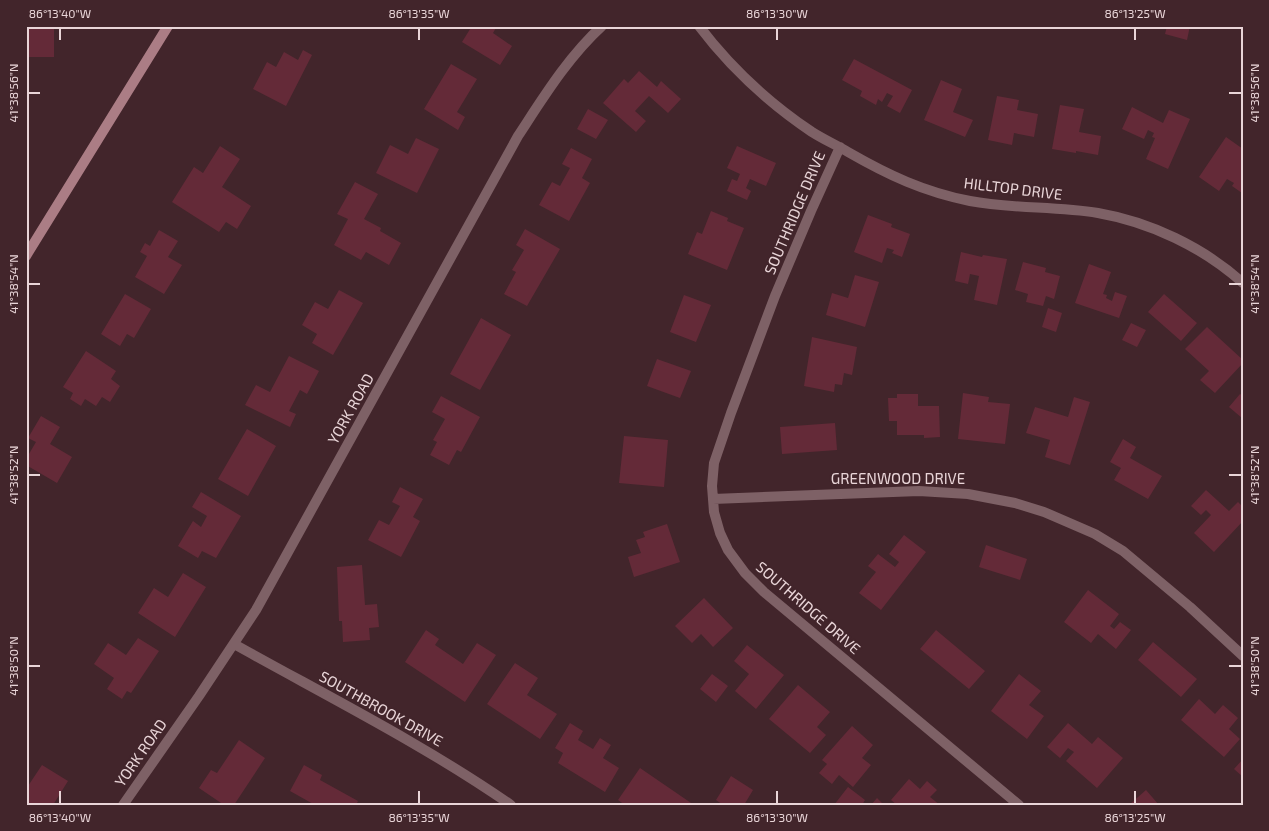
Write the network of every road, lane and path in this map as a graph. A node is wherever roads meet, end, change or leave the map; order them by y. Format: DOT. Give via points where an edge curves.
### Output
graph roads {
  1 [pos="168,26"];
  2 [pos="602,26"];
  3 [pos="699,26"];
  4 [pos="840,147"];
  5 [pos="26,256"];
  6 [pos="1243,283"];
  7 [pos="713,499"];
  8 [pos="234,644"];
  9 [pos="1243,656"];
  10 [pos="498,801"];
  11 [pos="123,805"];
  12 [pos="511,805"];
  13 [pos="1019,805"];
  1 -- 5 [label="street"];
  2 -- 8 [label="street, YORK ROAD" via="542,98 518,136"];
  3 -- 4 [label="street, HILLTOP DRIVE" via="718,51 762,94 812,132"];
  4 -- 6 [label="street, HILLTOP DRIVE" via="886,174 946,195 994,205 1097,213 1128,220 1183,242"];
  4 -- 7 [label="street, SOUTHRIDGE DRIVE" via="776,296 731,413 714,463"];
  7 -- 9 [label="street, GREENWOOD DRIVE" via="919,491 968,494 1014,503 1095,534 1123,551"];
  7 -- 13 [label="street, SOUTHRIDGE DRIVE" via="720,533 745,573"];
  8 -- 10 [label="street, SOUTHBROOK DRIVE" via="425,751"];
  8 -- 11 [label="street, YORK ROAD"];
  10 -- 12 [label="street, SOUTHBROOK DRIVE"];
}
